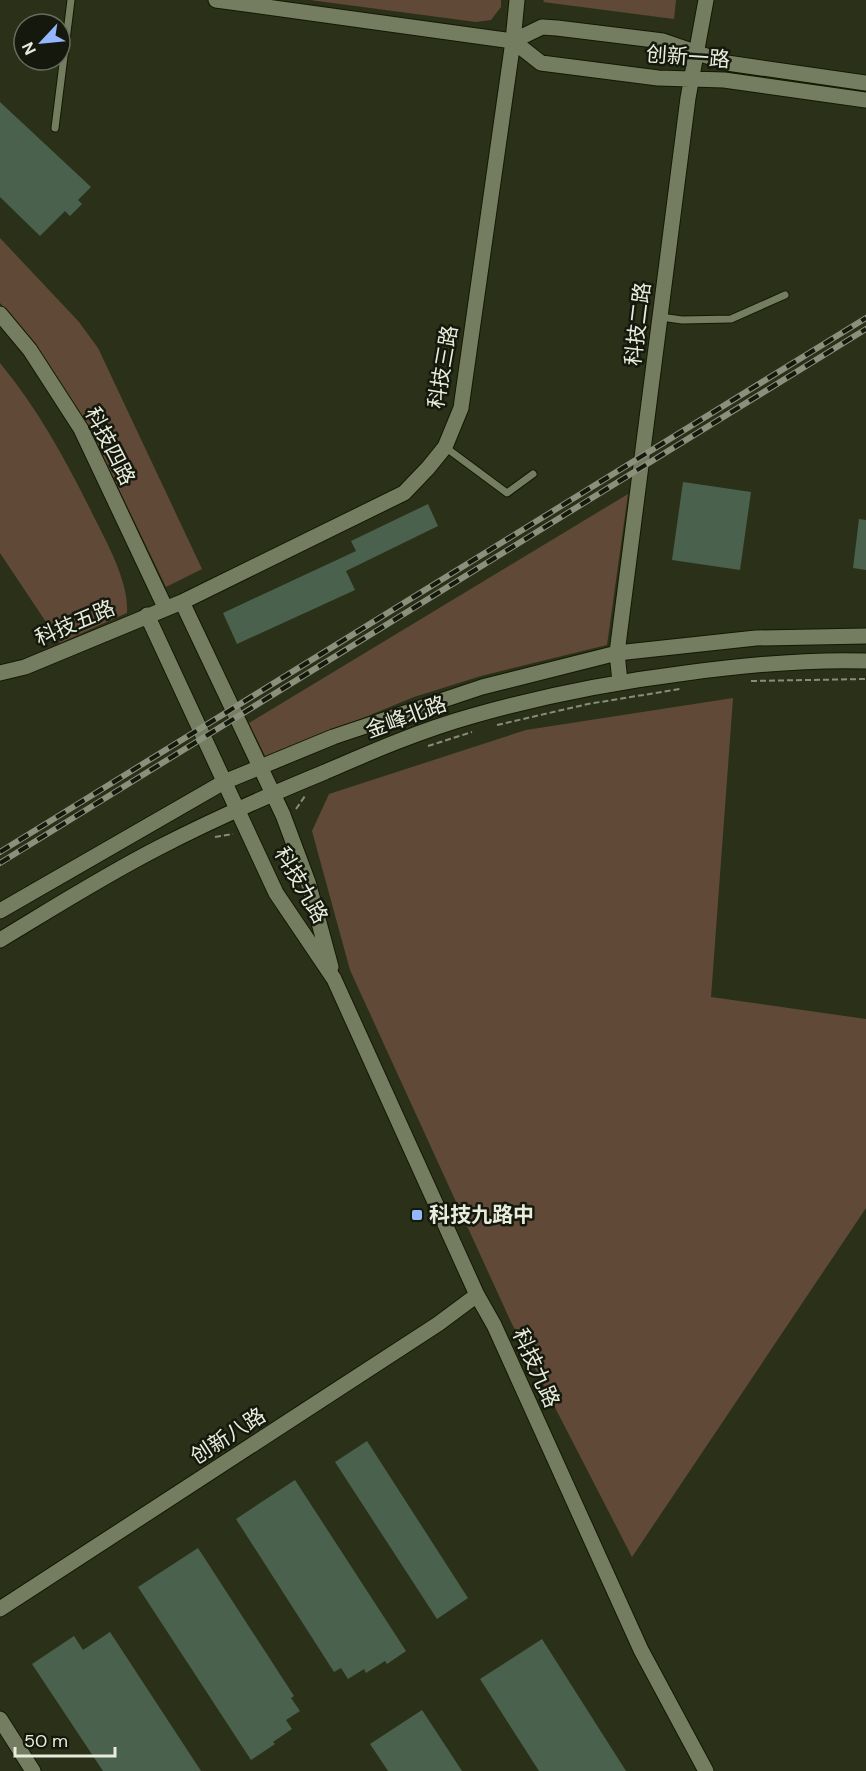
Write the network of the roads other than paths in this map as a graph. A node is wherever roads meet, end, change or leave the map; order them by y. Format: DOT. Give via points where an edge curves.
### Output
graph roads {
  1 [pos="71,0"];
  2 [pos="216,0"];
  3 [pos="517,0"];
  4 [pos="706,0"];
  5 [pos="513,41"];
  6 [pos="697,51"];
  7 [pos="693,79"];
  8 [pos="866,83"];
  9 [pos="866,100"];
  10 [pos="55,128"];
  11 [pos="784,295"];
  12 [pos="0,314"];
  13 [pos="660,317"];
  14 [pos="444,447"];
  15 [pos="534,474"];
  16 [pos="182,602"];
  17 [pos="165,608"];
  18 [pos="147,615"];
  19 [pos="866,636"];
  20 [pos="617,653"];
  21 [pos="866,661"];
  22 [pos="0,673"];
  23 [pos="620,682"];
  24 [pos="261,766"];
  25 [pos="224,782"];
  26 [pos="273,794"];
  27 [pos="237,809"];
  28 [pos="0,911"];
  29 [pos="0,940"];
  30 [pos="334,979"];
  31 [pos="477,1295"];
  32 [pos="0,1609"];
  33 [pos="0,1719"];
  34 [pos="33,1771"];
  35 [pos="706,1771"];
  1 -- 10 [label="lane"];
  2 -- 5 [label="street"];
  3 -- 5 [label="street, 科技三路"];
  4 -- 6 [label="street, 科技二路"];
  5 -- 6 [label="street" via="542,27 663,41"];
  5 -- 7 [label="street, 创新一路" via="541,63"];
  5 -- 14 [label="street, 科技三路" via="461,408"];
  6 -- 7 [label="street, 科技二路"];
  6 -- 8 [label="street" via="727,63"];
  7 -- 9 [label="street, 创新一路"];
  7 -- 13 [label="street, 科技二路"];
  11 -- 13 [label="lane" via="731,319"];
  12 -- 17 [label="street, 科技四路" via="30,350 81,429"];
  13 -- 20 [label="street, 科技二路"];
  14 -- 15 [label="lane" via="507,493"];
  14 -- 16 [label="street, 科技三路" via="404,493"];
  16 -- 17 [label="street, 科技三路"];
  16 -- 24 [label="street"];
  17 -- 18 [label="street, 科技五路"];
  18 -- 22 [label="street, 科技五路" via="26,667"];
  18 -- 25 [label="street"];
  19 -- 20 [label="street, 金峰北路" via="756,638"];
  20 -- 23 [label="street, 科技二路"];
  20 -- 24 [label="street, 金峰北路" via="482,687 333,737"];
  21 -- 23 [label="street, 金峰北路" via="774,663"];
  23 -- 26 [label="street, 金峰北路" via="471,716 393,742"];
  24 -- 25 [label="street, 金峰北路"];
  24 -- 26 [label="street"];
  25 -- 27 [label="street"];
  25 -- 28 [label="street, 金峰北路"];
  26 -- 27 [label="street, 金峰北路"];
  26 -- 30 [label="street, 科技九路" via="308,882"];
  27 -- 29 [label="street, 金峰北路" via="69,897"];
  27 -- 30 [label="street, 科技九路" via="276,893"];
  30 -- 31 [label="street, 科技九路"];
  31 -- 32 [label="street, 创新八路"];
  31 -- 35 [label="street, 科技九路" via="641,1650"];
  33 -- 34 [label="street"];
}
